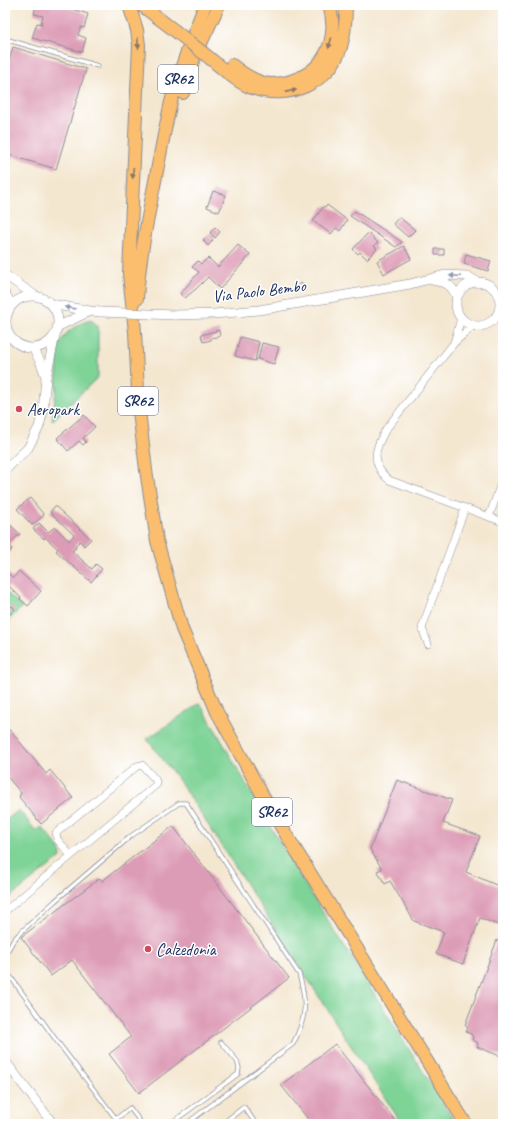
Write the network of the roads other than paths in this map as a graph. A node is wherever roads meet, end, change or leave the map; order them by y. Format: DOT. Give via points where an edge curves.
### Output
graph roads {
  1 [pos="129,5"];
  2 [pos="141,5"];
  3 [pos="152,5"];
  4 [pos="205,5"];
  5 [pos="219,5"];
  6 [pos="329,5"];
  7 [pos="346,5"];
  8 [pos="176,27"];
  9 [pos="5,39"];
  10 [pos="209,52"];
  11 [pos="98,66"];
  12 [pos="160,156"];
  13 [pos="5,275"];
  14 [pos="430,279"];
  15 [pos="479,283"];
  16 [pos="491,287"];
  17 [pos="503,287"];
  18 [pos="5,294"];
  19 [pos="37,297"];
  20 [pos="457,297"];
  21 [pos="5,298"];
  22 [pos="501,301"];
  23 [pos="51,304"];
  24 [pos="12,305"];
  25 [pos="90,311"];
  26 [pos="461,318"];
  27 [pos="473,326"];
  28 [pos="56,331"];
  29 [pos="135,332"];
  30 [pos="10,336"];
  31 [pos="454,344"];
  32 [pos="5,345"];
  33 [pos="33,348"];
  34 [pos="46,377"];
  35 [pos="5,470"];
  36 [pos="503,478"];
  37 [pos="465,508"];
  38 [pos="489,517"];
  39 [pos="503,522"];
  40 [pos="428,644"];
  41 [pos="71,856"];
  42 [pos="5,911"];
  43 [pos="5,955"];
  44 [pos="5,969"];
  45 [pos="221,1042"];
  46 [pos="5,1061"];
  47 [pos="116,1119"];
  48 [pos="53,1124"];
  49 [pos="120,1124"];
  50 [pos="142,1124"];
  51 [pos="170,1124"];
  52 [pos="184,1124"];
  53 [pos="222,1124"];
  54 [pos="256,1124"];
  55 [pos="466,1124"];
  1 -- 29 [label="highway, one-way" via="139,45 129,274"];
  2 -- 8 [label="highway"];
  3 -- 8 [label="highway"];
  4 -- 12 [label="highway, SR62" via="187,51 172,101"];
  5 -- 12 [label="highway" via="194,58"];
  6 -- 10 [label="highway, one-way" via="333,30 330,45 324,59 300,78 269,84 256,80"];
  10 -- 7 [label="highway, one-way" via="238,80 251,88 266,92 287,92 304,87 321,78 332,66 345,30"];
  8 -- 10 [label="highway, bridge"];
  9 -- 11 [label="lane"];
  12 -- 29 [label="highway, SR62" via="146,229"];
  13 -- 19 [label="street, Via Paolo Bembo"];
  15 -- 14 [label="street, Via Paolo Bembo, one-way" via="467,276 445,275"];
  14 -- 20 [label="street, Via Paolo Bembo" via="445,282"];
  14 -- 25 [label="street, Via Paolo Bembo, bridge" via="259,310 174,315"];
  15 -- 16 [label="street, Via Paolo Bembo"];
  15 -- 20 [label="street" via="468,285"];
  16 -- 17 [label="street, Via Paolo Bembo"];
  16 -- 22 [label="street"];
  18 -- 24 [label="street"];
  19 -- 23 [label="street, Via Paolo Bembo"];
  19 -- 24 [label="street" via="24,298"];
  20 -- 26 [label="street" via="456,305"];
  21 -- 24 [label="lane"];
  22 -- 27 [label="street" via="493,320 487,324"];
  25 -- 23 [label="street, Via Paolo Bembo, one-way"];
  23 -- 28 [label="street" via="58,319"];
  24 -- 30 [label="street" via="6,317"];
  25 -- 28 [label="street"];
  26 -- 27 [label="street"];
  26 -- 31 [label="street"];
  27 -- 31 [label="street"];
  28 -- 33 [label="street" via="46,344"];
  28 -- 34 [label="street"];
  29 -- 55 [label="highway, SR62" via="139,411 157,541 182,629 217,712 269,807"];
  30 -- 32 [label="lane"];
  30 -- 33 [label="street" via="14,342 26,348"];
  31 -- 37 [label="street" via="386,430 378,443 376,454 379,469 389,480"];
  33 -- 34 [label="street"];
  34 -- 35 [label="street" via="39,427 28,448"];
  36 -- 38 [label="street"];
  37 -- 38 [label="street"];
  37 -- 40 [label="street" via="422,628"];
  38 -- 39 [label="street"];
  41 -- 41 [label="street" via="157,784 142,765 137,766 56,833 57,839"];
  41 -- 42 [label="street"];
  43 -- 52 [label="lane" via="19,934 96,866 132,836 179,803 186,803 299,974 305,1010 293,1044"];
  44 -- 47 [label="lane"];
  45 -- 51 [label="lane" via="237,1061 238,1074"];
  46 -- 48 [label="street"];
  47 -- 49 [label="lane"];
  47 -- 50 [label="lane" via="130,1108"];
  53 -- 54 [label="lane" via="244,1107"];
}
